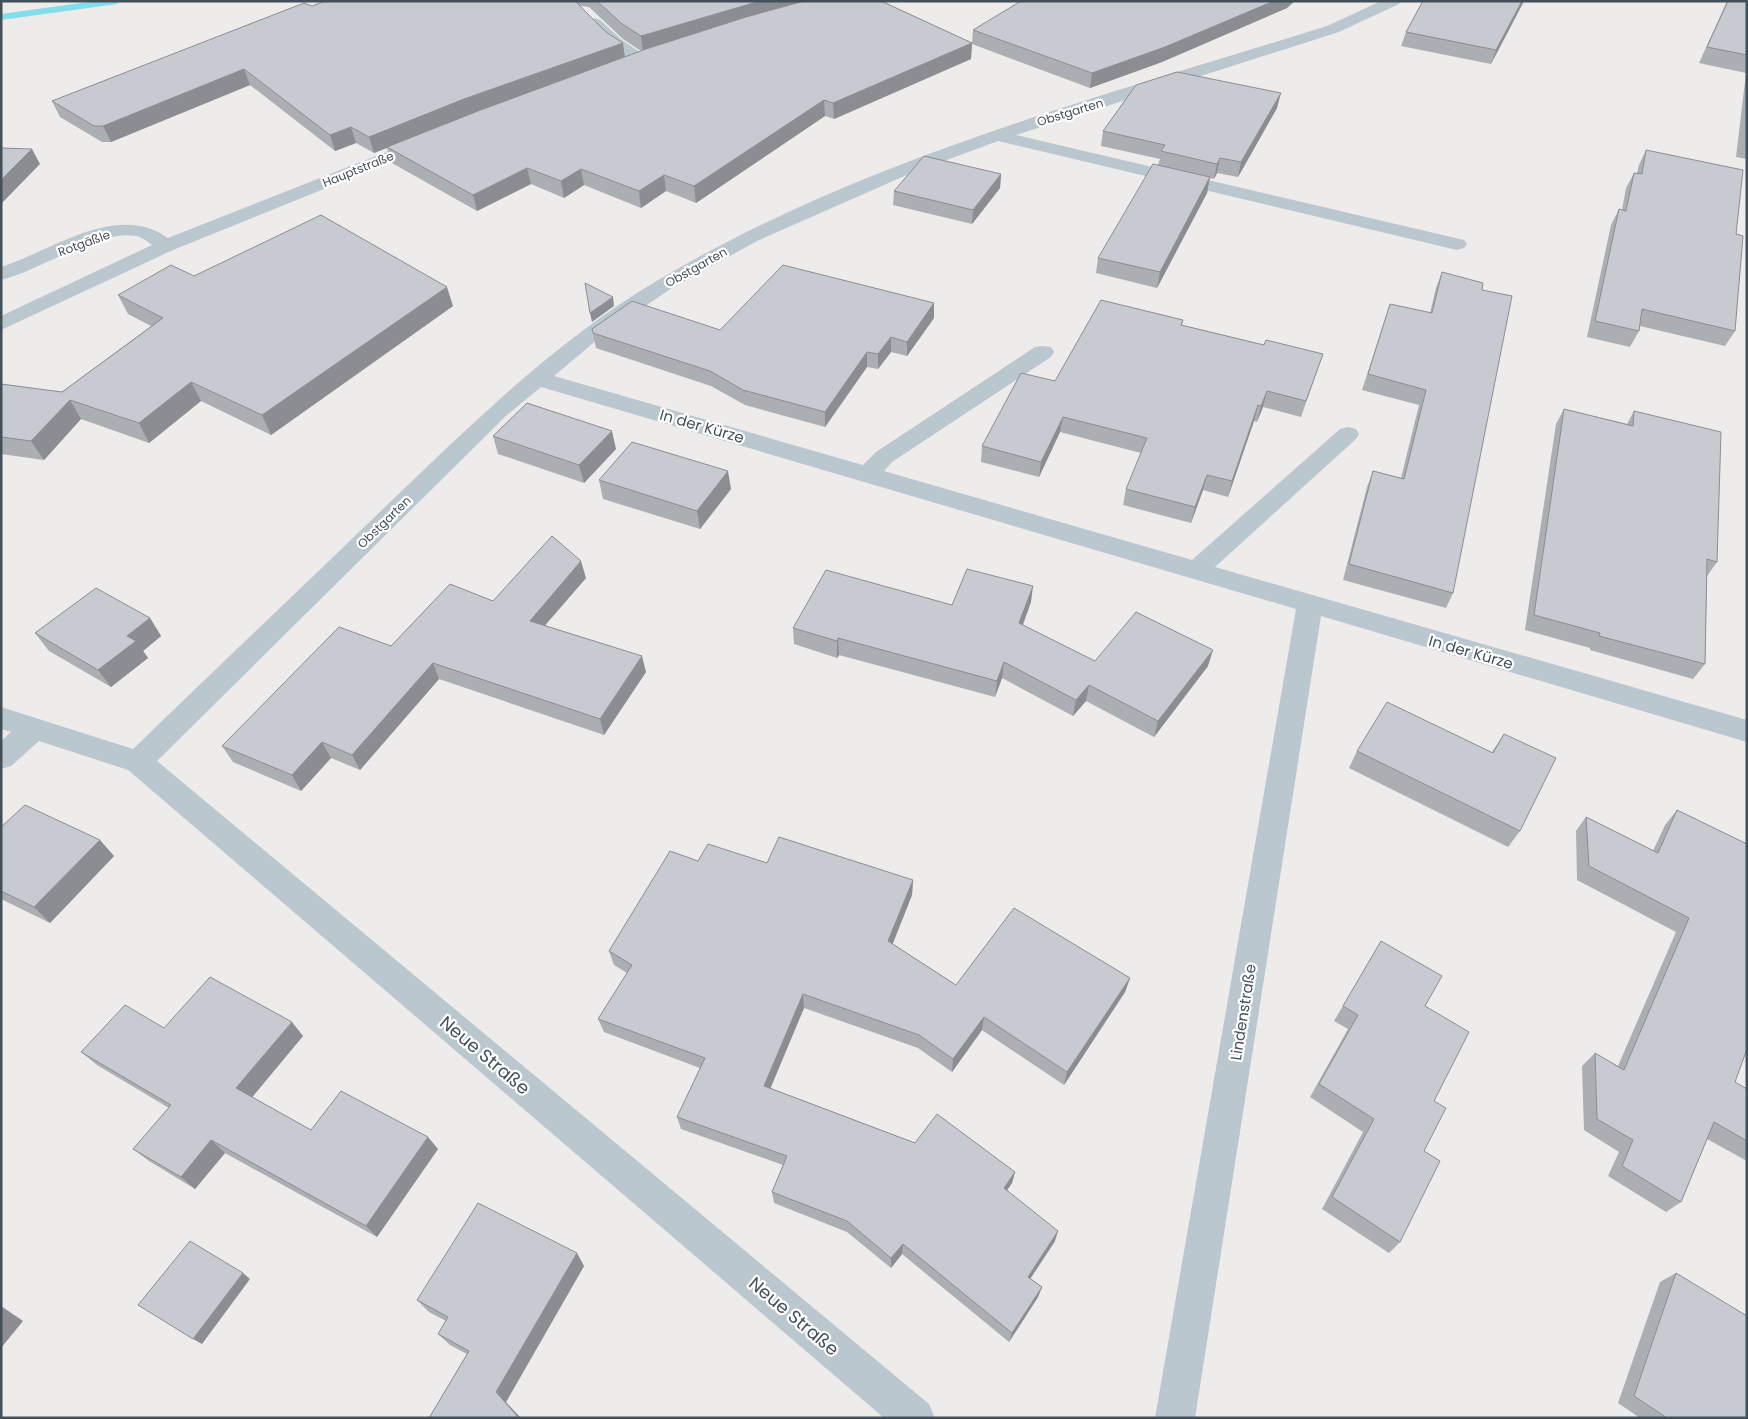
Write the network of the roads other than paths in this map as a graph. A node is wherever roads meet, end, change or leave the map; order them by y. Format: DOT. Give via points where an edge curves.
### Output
graph roads {
  1 [pos="1394,1"];
  2 [pos="583,11"];
  3 [pos="659,54"];
  4 [pos="640,60"];
  5 [pos="622,66"];
  6 [pos="438,136"];
  7 [pos="996,136"];
  8 [pos="1457,244"];
  9 [pos="166,246"];
  10 [pos="1,274"];
  11 [pos="1,324"];
  12 [pos="1043,352"];
  13 [pos="536,378"];
  14 [pos="1348,434"];
  15 [pos="867,475"];
  16 [pos="1195,571"];
  17 [pos="1310,605"];
  18 [pos="1,718"];
  19 [pos="35,728"];
  20 [pos="1747,731"];
  21 [pos="1,758"];
  22 [pos="138,762"];
  23 [pos="915,1418"];
  24 [pos="1176,1418"];
  1 -- 7 [label="street, Obstgarten" via="1333,30"];
  2 -- 4 [label="street" via="616,43"];
  3 -- 4 [label="street"];
  4 -- 5 [label="street"];
  6 -- 9 [label="street, Hauptstraße"];
  7 -- 8 [label="street"];
  7 -- 13 [label="street, Obstgarten" via="840,196 750,237 664,284 597,330"];
  9 -- 10 [label="street, Rotgäßle" via="136,230 118,231 93,237"];
  9 -- 11 [label="street, Hauptstraße"];
  12 -- 15 [label="street" via="884,457"];
  13 -- 15 [label="street, In der Kürze"];
  13 -- 22 [label="street, Obstgarten" via="499,410"];
  14 -- 16 [label="street"];
  15 -- 16 [label="street, In der Kürze"];
  16 -- 17 [label="street, In der Kürze"];
  17 -- 20 [label="street, In der Kürze"];
  17 -- 24 [label="street, Lindenstraße"];
  18 -- 19 [label="street, Neue Straße"];
  19 -- 21 [label="street"];
  19 -- 22 [label="street, Neue Straße"];
  22 -- 23 [label="street, Neue Straße"];
}
